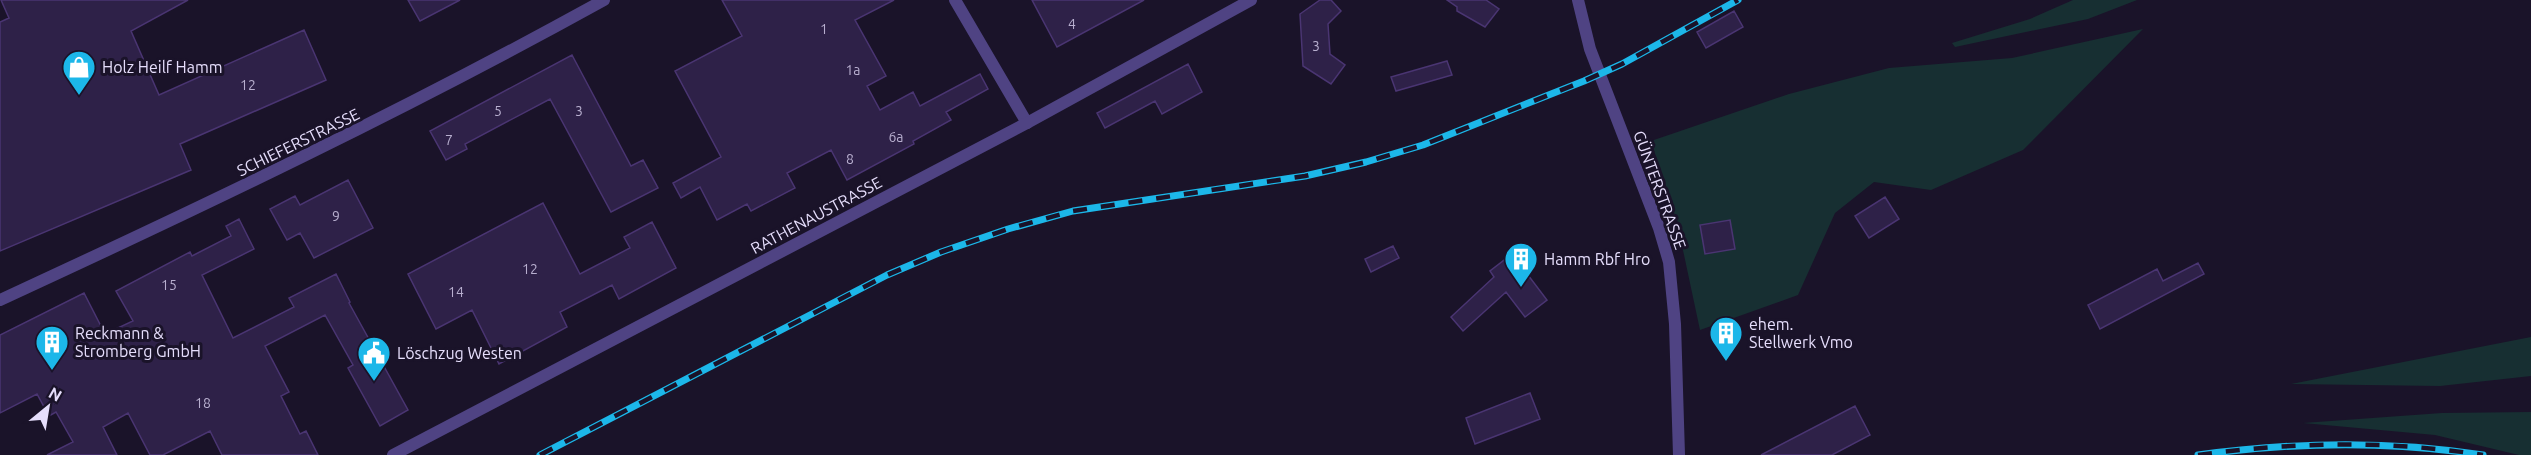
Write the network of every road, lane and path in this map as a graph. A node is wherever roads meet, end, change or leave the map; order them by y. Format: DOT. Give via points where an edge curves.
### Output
graph roads {
  1 [pos="604,0"];
  2 [pos="955,0"];
  3 [pos="1251,0"];
  4 [pos="1578,0"];
  5 [pos="1027,123"];
  6 [pos="0,300"];
  7 [pos="393,455"];
  8 [pos="1679,455"];
  1 -- 6 [label="street, SCHIEFERSTRASSE" via="398,111"];
  2 -- 5 [label="street"];
  3 -- 5 [label="street, RATHENAUSTRASSE"];
  4 -- 8 [label="street, GÜNTERSTRASSE" via="1590,49 1669,262"];
  5 -- 7 [label="street, RATHENAUSTRASSE"];
}
